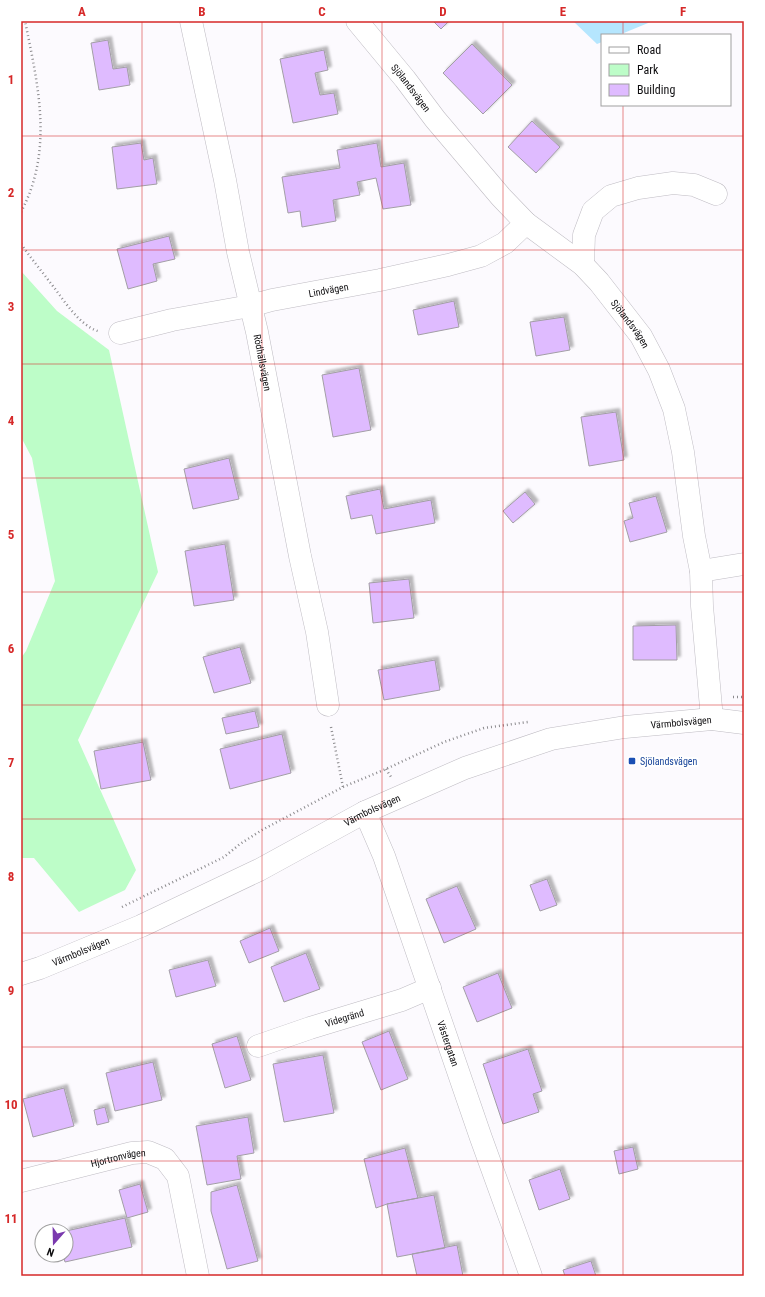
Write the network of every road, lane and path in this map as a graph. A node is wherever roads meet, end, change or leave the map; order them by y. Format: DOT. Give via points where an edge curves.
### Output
graph roads {
  1 [pos="25,21"];
  2 [pos="191,21"];
  3 [pos="357,21"];
  4 [pos="716,194"];
  5 [pos="21,212"];
  6 [pos="526,223"];
  7 [pos="21,244"];
  8 [pos="583,265"];
  9 [pos="250,306"];
  10 [pos="120,333"];
  11 [pos="744,564"];
  12 [pos="701,571"];
  13 [pos="328,704"];
  14 [pos="712,720"];
  15 [pos="744,723"];
  16 [pos="343,787"];
  17 [pos="365,812"];
  18 [pos="21,974"];
  19 [pos="430,988"];
  20 [pos="258,1046"];
  21 [pos="21,1181"];
  22 [pos="198,1276"];
  23 [pos="531,1276"];
  1 -- 5 [label="path" via="41,104 41,132 36,175"];
  2 -- 9 [label="street, Rödhällsvägen"];
  3 -- 6 [label="street, Sjölandsvägen" via="501,197"];
  4 -- 8 [label="street" via="694,185 673,183 638,188 611,196 592,211 584,235"];
  6 -- 8 [label="street, Sjölandsvägen"];
  6 -- 9 [label="street, Lindvägen" via="505,243 481,256 380,280"];
  7 -- 10 [label="path" via="82,322 92,329"];
  8 -- 12 [label="street, Sjölandsvägen" via="641,336 659,370 674,409 682,445"];
  9 -- 10 [label="street, Lindvägen" via="172,320"];
  9 -- 13 [label="street, Rödhällsvägen" via="258,332 300,556 317,632"];
  11 -- 12 [label="street"];
  12 -- 14 [label="street, Sjölandsvägen"];
  13 -- 16 [label="path"];
  14 -- 15 [label="street, Värmbolsvägen"];
  14 -- 17 [label="street, Värmbolsvägen" via="626,727 551,739 465,768"];
  17 -- 18 [label="street, Värmbolsvägen" via="259,870 141,926"];
  17 -- 19 [label="street, Västergatan" via="384,856"];
  19 -- 20 [label="street, Videgränd" via="402,1000"];
  19 -- 23 [label="street, Västergatan"];
  21 -- 22 [label="street, Hjortronvägen" via="132,1153 148,1152 165,1159 178,1176"];
}
